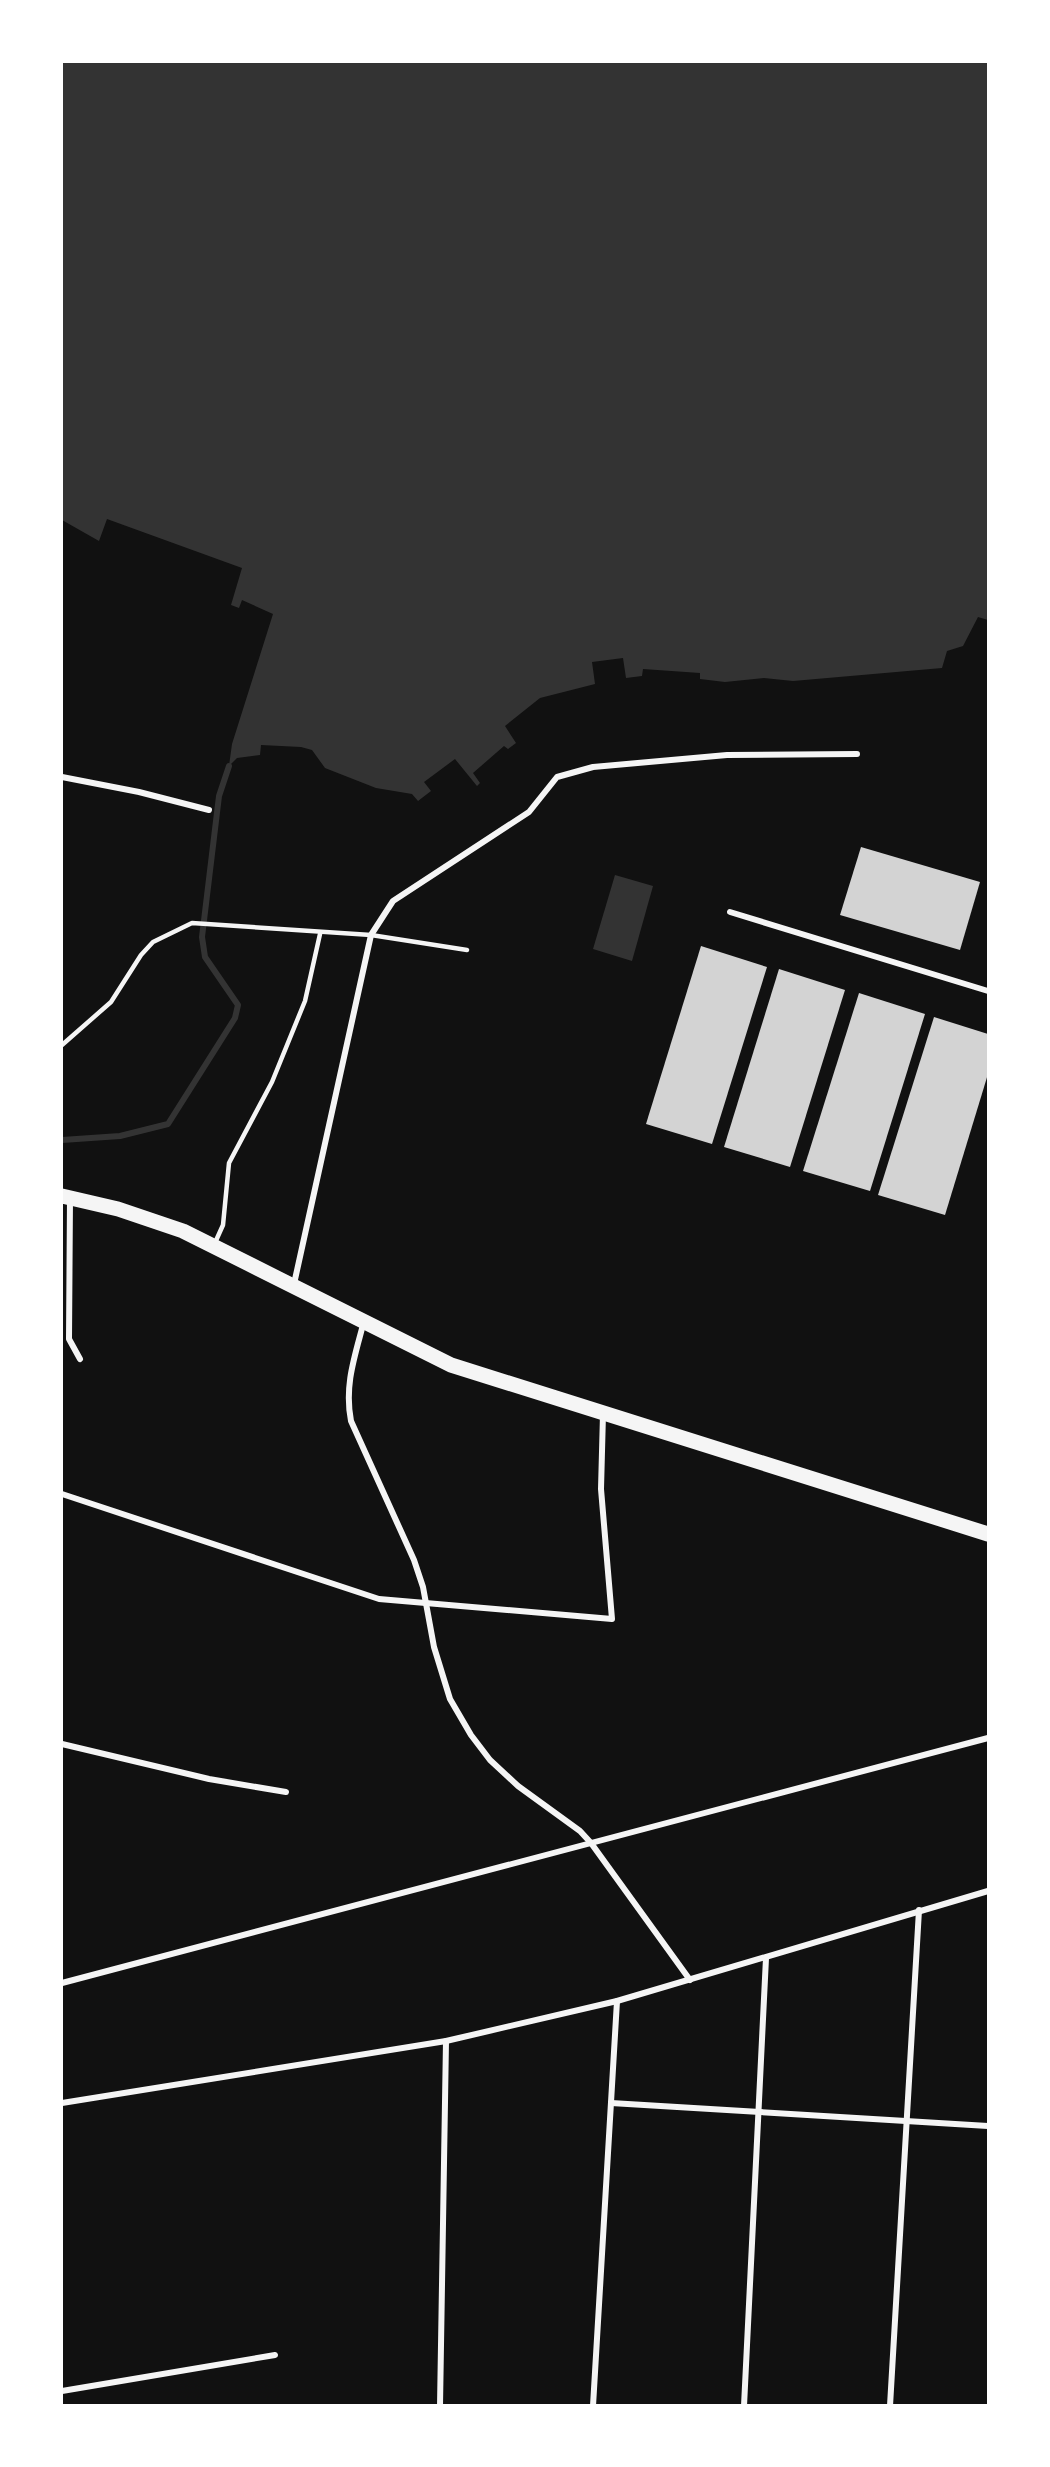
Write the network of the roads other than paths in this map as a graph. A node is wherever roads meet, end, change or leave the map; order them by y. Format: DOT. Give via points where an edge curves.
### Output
graph roads {
  1 [pos="857,754"];
  2 [pos="62,777"];
  3 [pos="209,810"];
  4 [pos="730,912"];
  5 [pos="320,934"];
  6 [pos="371,935"];
  7 [pos="467,950"];
  8 [pos="988,992"];
  9 [pos="62,1045"];
  10 [pos="66,1197"];
  11 [pos="214,1245"];
  12 [pos="294,1284"];
  13 [pos="364,1321"];
  14 [pos="80,1359"];
  15 [pos="603,1413"];
  16 [pos="62,1494"];
  17 [pos="988,1534"];
  18 [pos="426,1603"];
  19 [pos="988,1738"];
  20 [pos="62,1744"];
  21 [pos="286,1792"];
  22 [pos="591,1843"];
  23 [pos="988,1892"];
  24 [pos="920,1910"];
  25 [pos="766,1958"];
  26 [pos="690,1980"];
  27 [pos="62,1983"];
  28 [pos="616,2001"];
  29 [pos="446,2041"];
  30 [pos="62,2103"];
  31 [pos="610,2103"];
  32 [pos="758,2112"];
  33 [pos="907,2121"];
  34 [pos="988,2126"];
  35 [pos="275,2355"];
  36 [pos="62,2391"];
  37 [pos="440,2406"];
  38 [pos="593,2406"];
  39 [pos="744,2406"];
  40 [pos="890,2406"];
  1 -- 6 [label="street" via="727,755 593,767 556,777 529,812 393,901"];
  2 -- 3 [label="street"];
  4 -- 8 [label="street"];
  5 -- 6 [label="lane"];
  5 -- 9 [label="lane" via="192,923 153,942 111,1002"];
  5 -- 11 [label="lane" via="305,1001 272,1082 229,1163 223,1225"];
  6 -- 7 [label="lane"];
  6 -- 12 [label="street"];
  10 -- 11 [label="main road" via="152,1219"];
  10 -- 14 [label="street" via="69,1340"];
  11 -- 12 [label="main road"];
  12 -- 13 [label="main road"];
  13 -- 15 [label="main road" via="451,1365"];
  13 -- 18 [label="street" via="348,1389 351,1421 414,1560"];
  15 -- 17 [label="main road"];
  15 -- 18 [label="street" via="601,1490 612,1619"];
  16 -- 18 [label="street" via="379,1599"];
  18 -- 22 [label="street" via="450,1700 471,1735 518,1786"];
  19 -- 22 [label="street"];
  20 -- 21 [label="street" via="209,1779"];
  22 -- 26 [label="street"];
  22 -- 27 [label="street"];
  23 -- 24 [label="street"];
  24 -- 25 [label="street"];
  24 -- 33 [label="street"];
  25 -- 26 [label="street"];
  25 -- 32 [label="street"];
  26 -- 28 [label="street"];
  28 -- 29 [label="street"];
  28 -- 31 [label="street"];
  29 -- 30 [label="street"];
  29 -- 37 [label="street"];
  31 -- 32 [label="street"];
  31 -- 38 [label="street"];
  32 -- 33 [label="street"];
  32 -- 39 [label="street"];
  33 -- 34 [label="street"];
  33 -- 40 [label="street"];
  35 -- 36 [label="street"];
}
